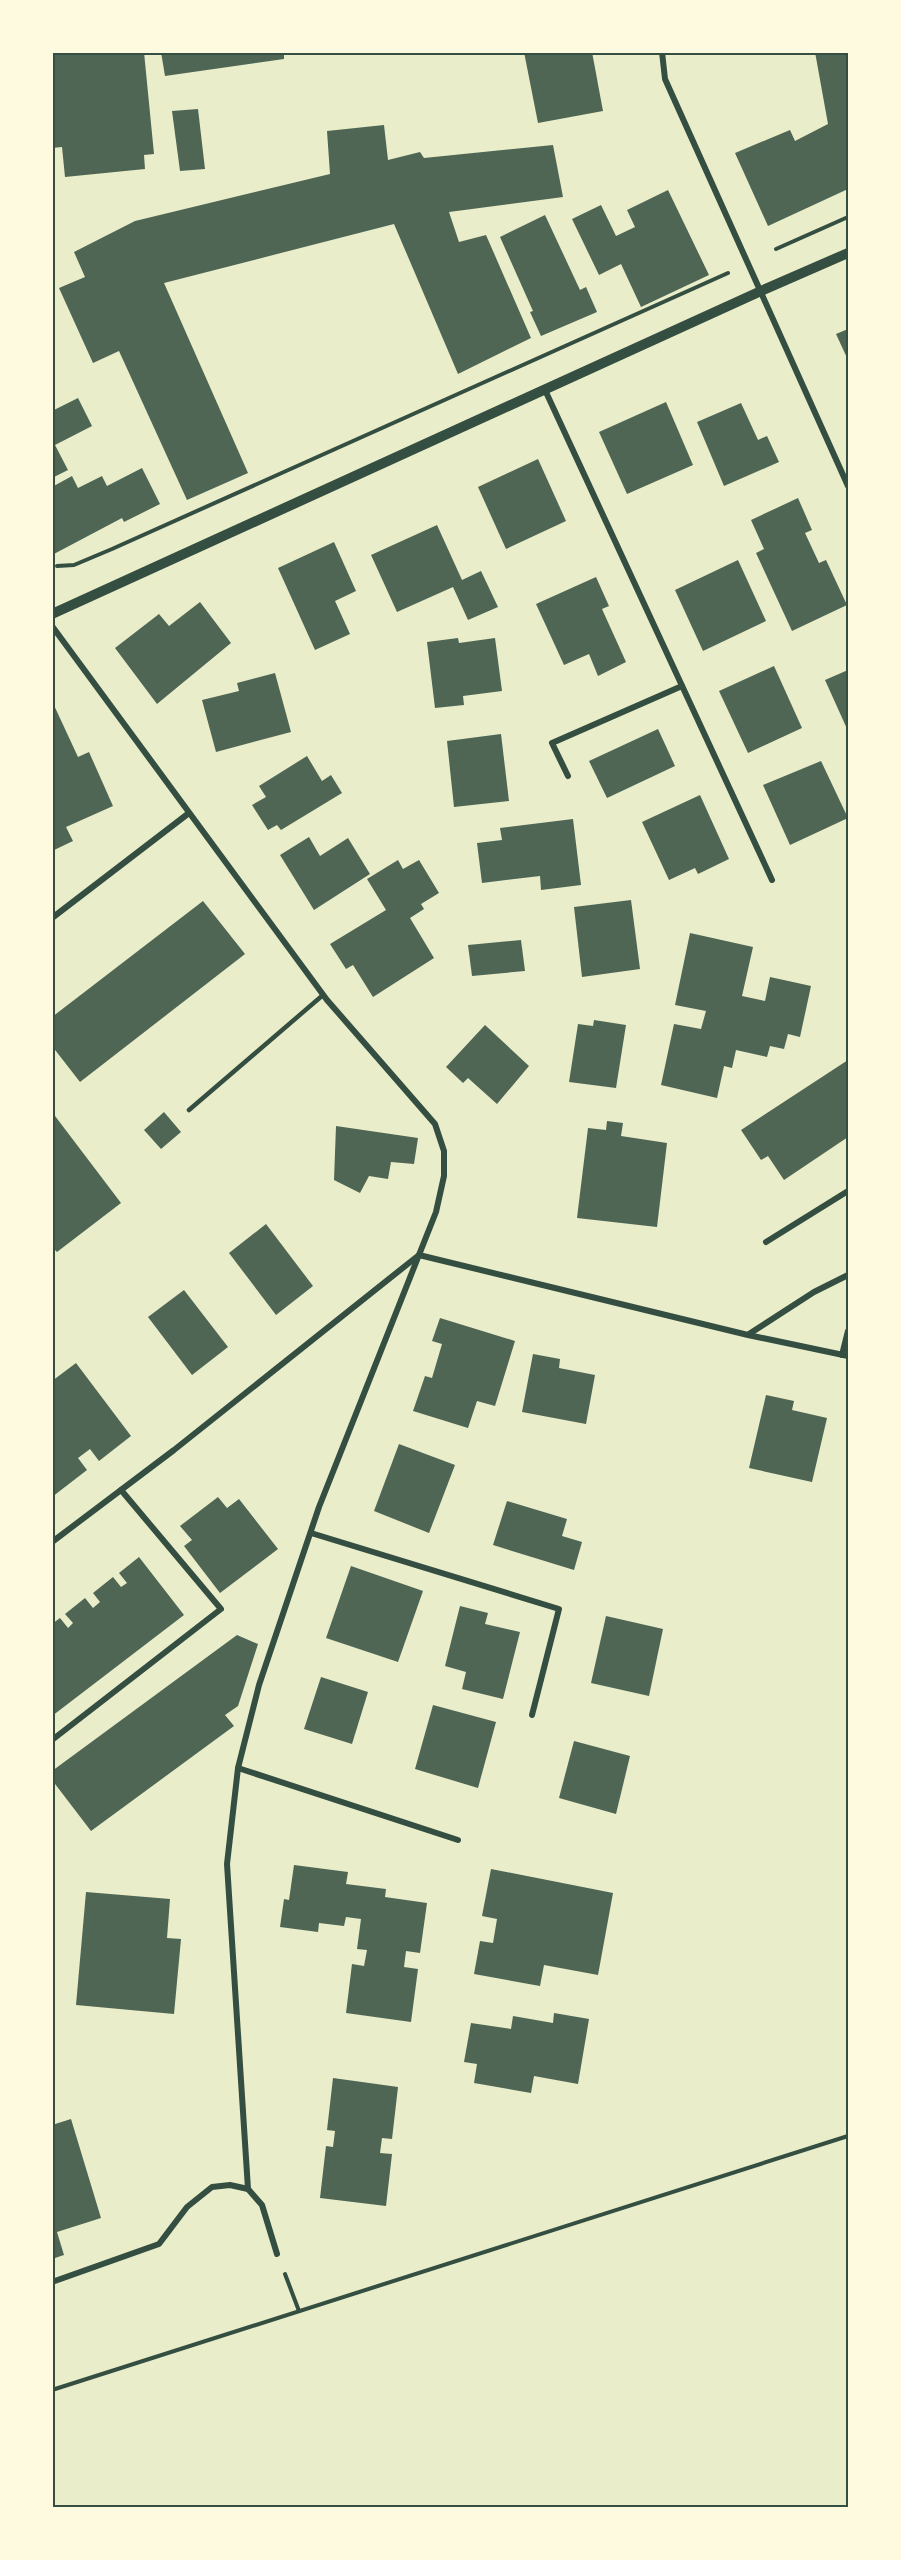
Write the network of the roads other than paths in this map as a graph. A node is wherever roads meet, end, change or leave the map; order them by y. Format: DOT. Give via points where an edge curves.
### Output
graph roads {
  1 [pos="662,52"];
  2 [pos="849,253"];
  3 [pos="761,291"];
  4 [pos="546,390"];
  5 [pos="849,486"];
  6 [pos="52,614"];
  7 [pos="52,626"];
  8 [pos="682,686"];
  9 [pos="568,776"];
  10 [pos="189,813"];
  11 [pos="772,880"];
  12 [pos="52,918"];
  13 [pos="323,995"];
  14 [pos="189,1110"];
  15 [pos="849,1191"];
  16 [pos="766,1242"];
  17 [pos="419,1255"];
  18 [pos="849,1275"];
  19 [pos="849,1331"];
  20 [pos="748,1335"];
  21 [pos="845,1355"];
  22 [pos="121,1490"];
  23 [pos="311,1533"];
  24 [pos="52,1542"];
  25 [pos="532,1715"];
  26 [pos="52,1740"];
  27 [pos="238,1768"];
  28 [pos="458,1840"];
  29 [pos="248,2189"];
  30 [pos="277,2254"];
  31 [pos="52,2282"];
  1 -- 3 [label="street" via="665,79"];
  2 -- 3 [label="street"];
  3 -- 4 [label="street"];
  3 -- 5 [label="street"];
  4 -- 6 [label="street"];
  4 -- 8 [label="street"];
  7 -- 10 [label="street"];
  8 -- 9 [label="street" via="552,743"];
  8 -- 11 [label="street"];
  10 -- 12 [label="street"];
  10 -- 13 [label="street"];
  13 -- 14 [label="lane"];
  13 -- 17 [label="street" via="435,1124 444,1151 444,1176 436,1212"];
  15 -- 16 [label="street"];
  17 -- 20 [label="street"];
  17 -- 22 [label="street"];
  17 -- 23 [label="street"];
  18 -- 20 [label="street" via="814,1292"];
  19 -- 21 [label="street"];
  20 -- 21 [label="street"];
  22 -- 24 [label="street"];
  22 -- 26 [label="street" via="221,1609"];
  23 -- 25 [label="street" via="559,1609"];
  23 -- 27 [label="street" via="259,1685"];
  27 -- 28 [label="street"];
  27 -- 29 [label="street" via="227,1864"];
  29 -- 30 [label="street" via="262,2205"];
  29 -- 31 [label="street" via="212,2187 187,2207 159,2244"];
}
